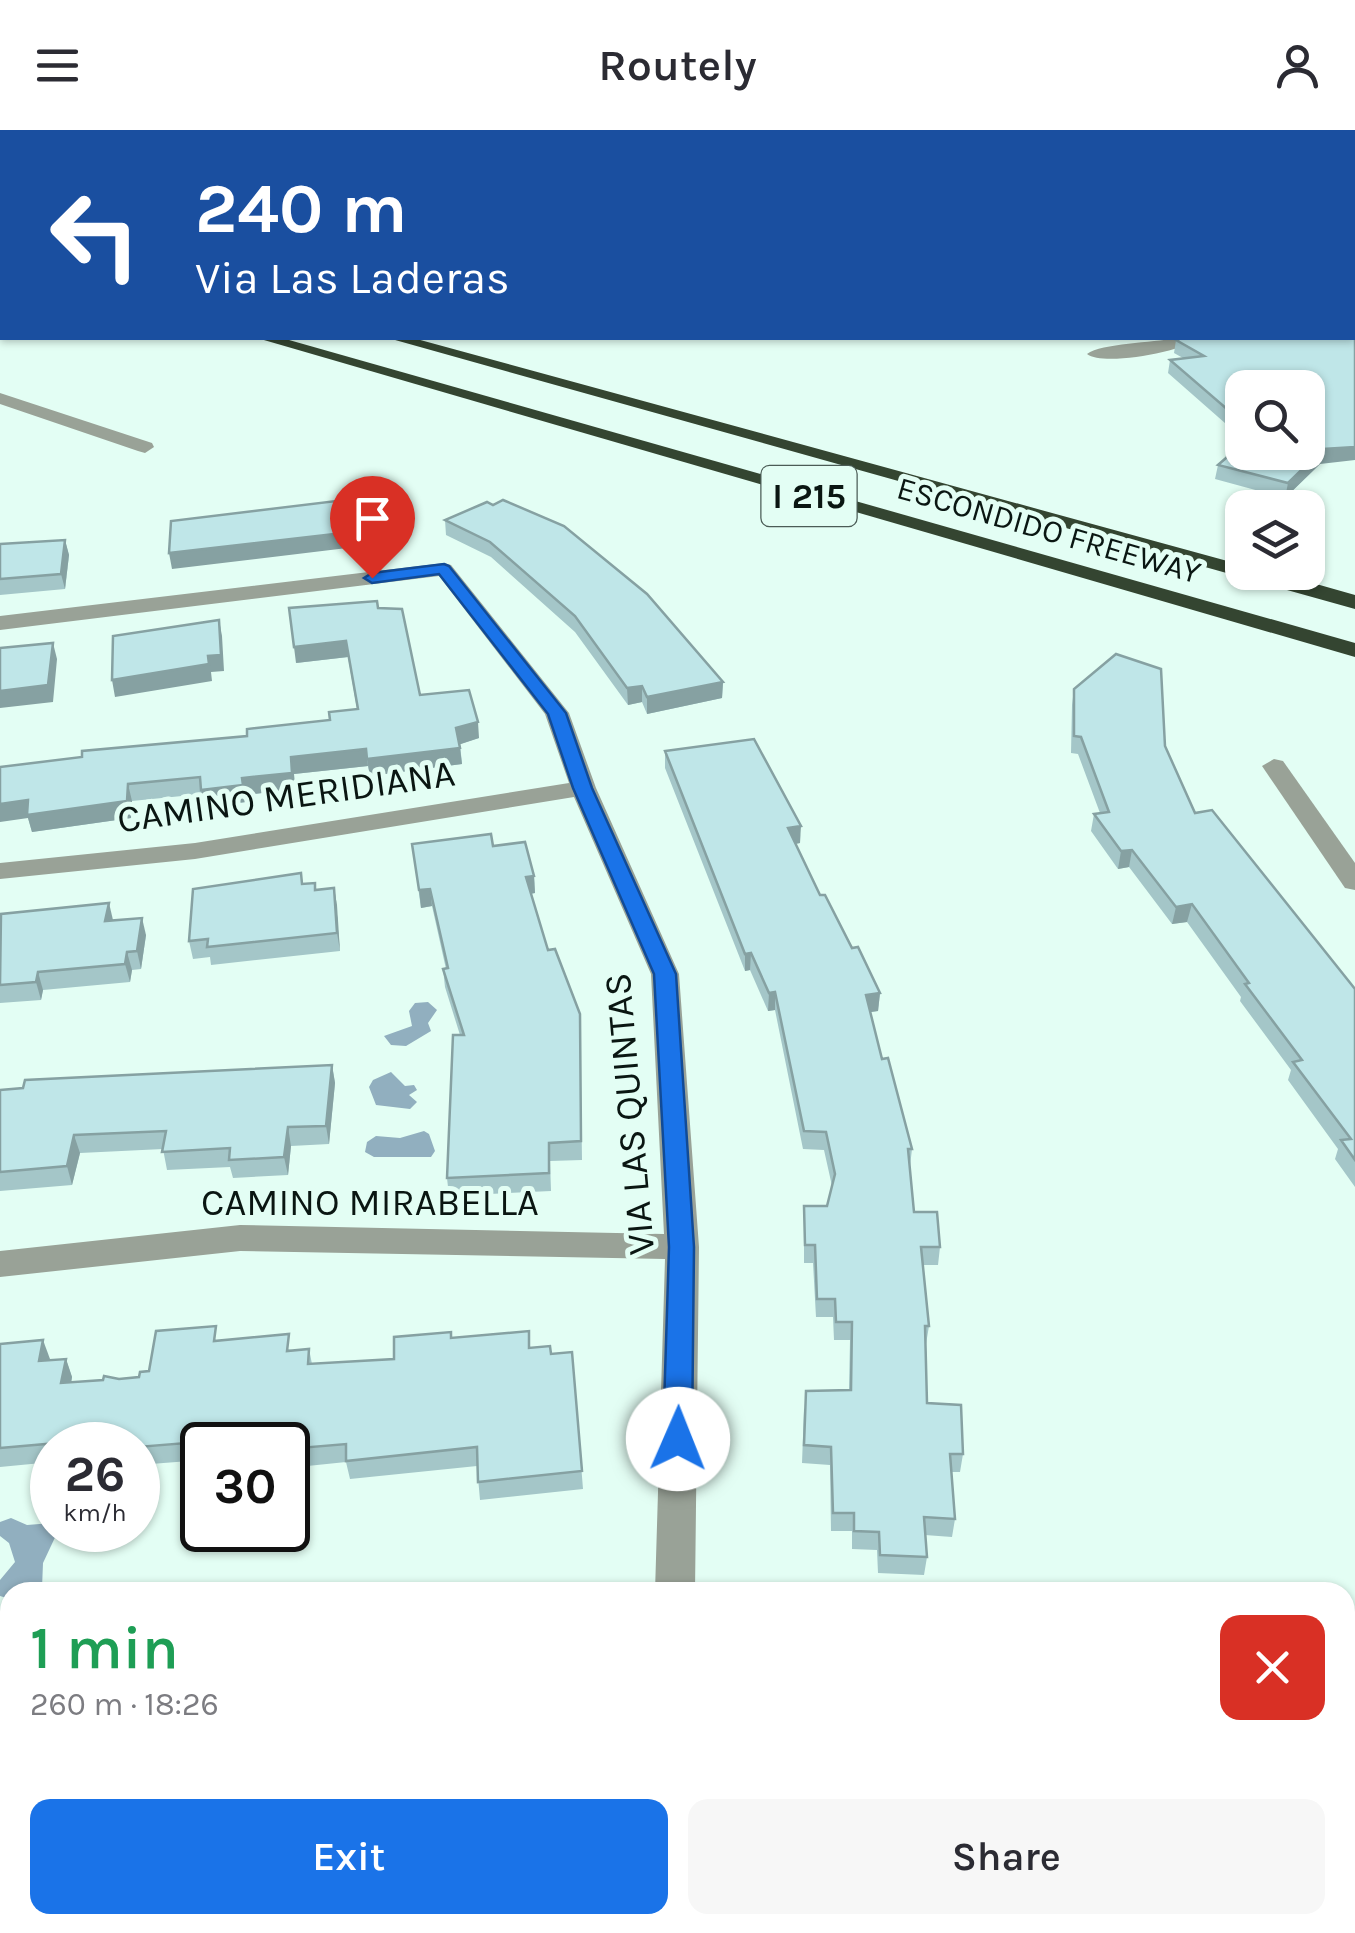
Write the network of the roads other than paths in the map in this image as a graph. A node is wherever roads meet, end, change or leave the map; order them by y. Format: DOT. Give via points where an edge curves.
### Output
graph roads {
  1 [pos="272,340"];
  2 [pos="403,340"];
  3 [pos="1186,340"];
  4 [pos="1095,354"];
  5 [pos="0,398"];
  6 [pos="146,447"];
  7 [pos="1225,566"];
  8 [pos="1311,590"];
  9 [pos="1355,602"];
  10 [pos="0,623"];
  11 [pos="1355,650"];
  12 [pos="1274,766"];
  13 [pos="583,788"];
  14 [pos="0,871"];
  15 [pos="1355,882"];
  16 [pos="682,1247"];
  17 [pos="0,1264"];
  18 [pos="675,1582"];
  1 -- 11 [label="highway, ESCONDIDO FREEWAY / I 215"];
  2 -- 7 [label="highway, ESCONDIDO FREEWAY / I 215"];
  3 -- 4 [label="street"];
  5 -- 6 [label="street"];
  8 -- 9 [label="highway, ESCONDIDO FREEWAY / I 215"];
  10 -- 13 [label="street, VIA LAS QUINTAS" via="444,569 556,713"];
  12 -- 15 [label="street"];
  13 -- 14 [label="street, CAMINO MERIDIANA" via="196,852"];
  13 -- 16 [label="street, VIA LAS QUINTAS" via="665,974"];
  16 -- 17 [label="street, CAMINO MIRABELLA" via="240,1238"];
  16 -- 18 [label="street, VIA LAS QUINTAS"];
}
